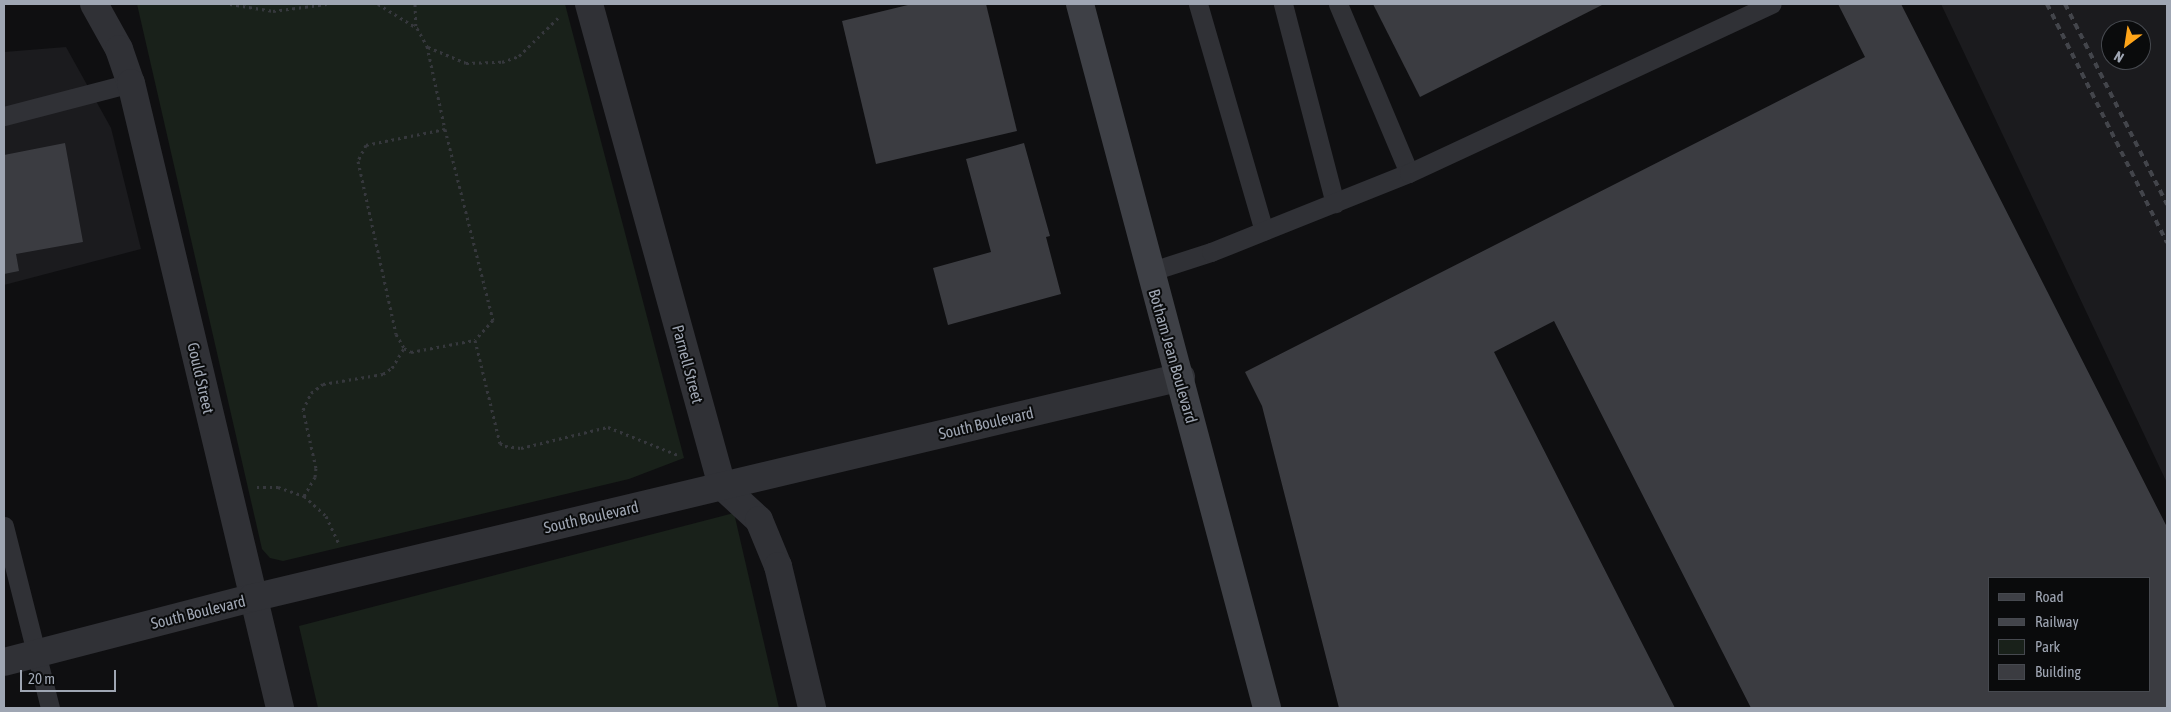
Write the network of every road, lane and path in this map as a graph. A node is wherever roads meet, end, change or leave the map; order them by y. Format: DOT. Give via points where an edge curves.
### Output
graph roads {
  1 [pos="94,4"];
  2 [pos="230,4"];
  3 [pos="327,4"];
  4 [pos="378,4"];
  5 [pos="414,4"];
  6 [pos="589,4"];
  7 [pos="1080,4"];
  8 [pos="1198,4"];
  9 [pos="1283,4"];
  10 [pos="1338,4"];
  11 [pos="1772,4"];
  12 [pos="563,13"];
  13 [pos="416,28"];
  14 [pos="428,46"];
  15 [pos="131,83"];
  16 [pos="4,116"];
  17 [pos="445,129"];
  18 [pos="1409,173"];
  19 [pos="1335,203"];
  20 [pos="1264,231"];
  21 [pos="1149,272"];
  22 [pos="475,340"];
  23 [pos="404,348"];
  24 [pos="1180,378"];
  25 [pos="678,455"];
  26 [pos="722,486"];
  27 [pos="249,489"];
  28 [pos="304,496"];
  29 [pos="4,526"];
  30 [pos="338,542"];
  31 [pos="252,598"];
  32 [pos="37,653"];
  33 [pos="4,662"];
  34 [pos="50,708"];
  35 [pos="280,708"];
  36 [pos="812,708"];
  37 [pos="1267,708"];
  1 -- 15 [label="street, Gould Street" via="119,49"];
  2 -- 3 [label="path" via="273,11"];
  4 -- 13 [label="path"];
  5 -- 13 [label="path"];
  6 -- 26 [label="street, Parnell Street"];
  7 -- 21 [label="main road, Botham Jean Boulevard"];
  8 -- 20 [label="lane"];
  9 -- 19 [label="lane"];
  10 -- 18 [label="lane"];
  11 -- 18 [label="lane"];
  12 -- 14 [label="path" via="519,56 502,62 466,63"];
  13 -- 14 [label="path"];
  14 -- 17 [label="path"];
  15 -- 16 [label="lane"];
  15 -- 31 [label="street, Gould Street"];
  17 -- 22 [label="path" via="493,320"];
  17 -- 23 [label="path" via="366,145 358,162 396,334"];
  18 -- 19 [label="lane"];
  19 -- 20 [label="lane"];
  20 -- 21 [label="lane"];
  21 -- 24 [label="main road, Botham Jean Boulevard"];
  22 -- 23 [label="path" via="412,352"];
  22 -- 25 [label="path" via="500,443 505,446 521,448 608,427"];
  23 -- 28 [label="path" via="392,368 383,374 323,384 311,393 303,410 316,468 315,477"];
  24 -- 26 [label="street, South Boulevard"];
  24 -- 37 [label="main road, Botham Jean Boulevard"];
  26 -- 31 [label="street, South Boulevard"];
  26 -- 36 [label="street" via="759,520 778,566"];
  27 -- 28 [label="path" via="278,487"];
  28 -- 30 [label="path" via="326,516"];
  29 -- 32 [label="lane"];
  31 -- 32 [label="street, South Boulevard"];
  31 -- 35 [label="street, Gould Street"];
  32 -- 33 [label="street, South Boulevard"];
  32 -- 34 [label="lane"];
}
